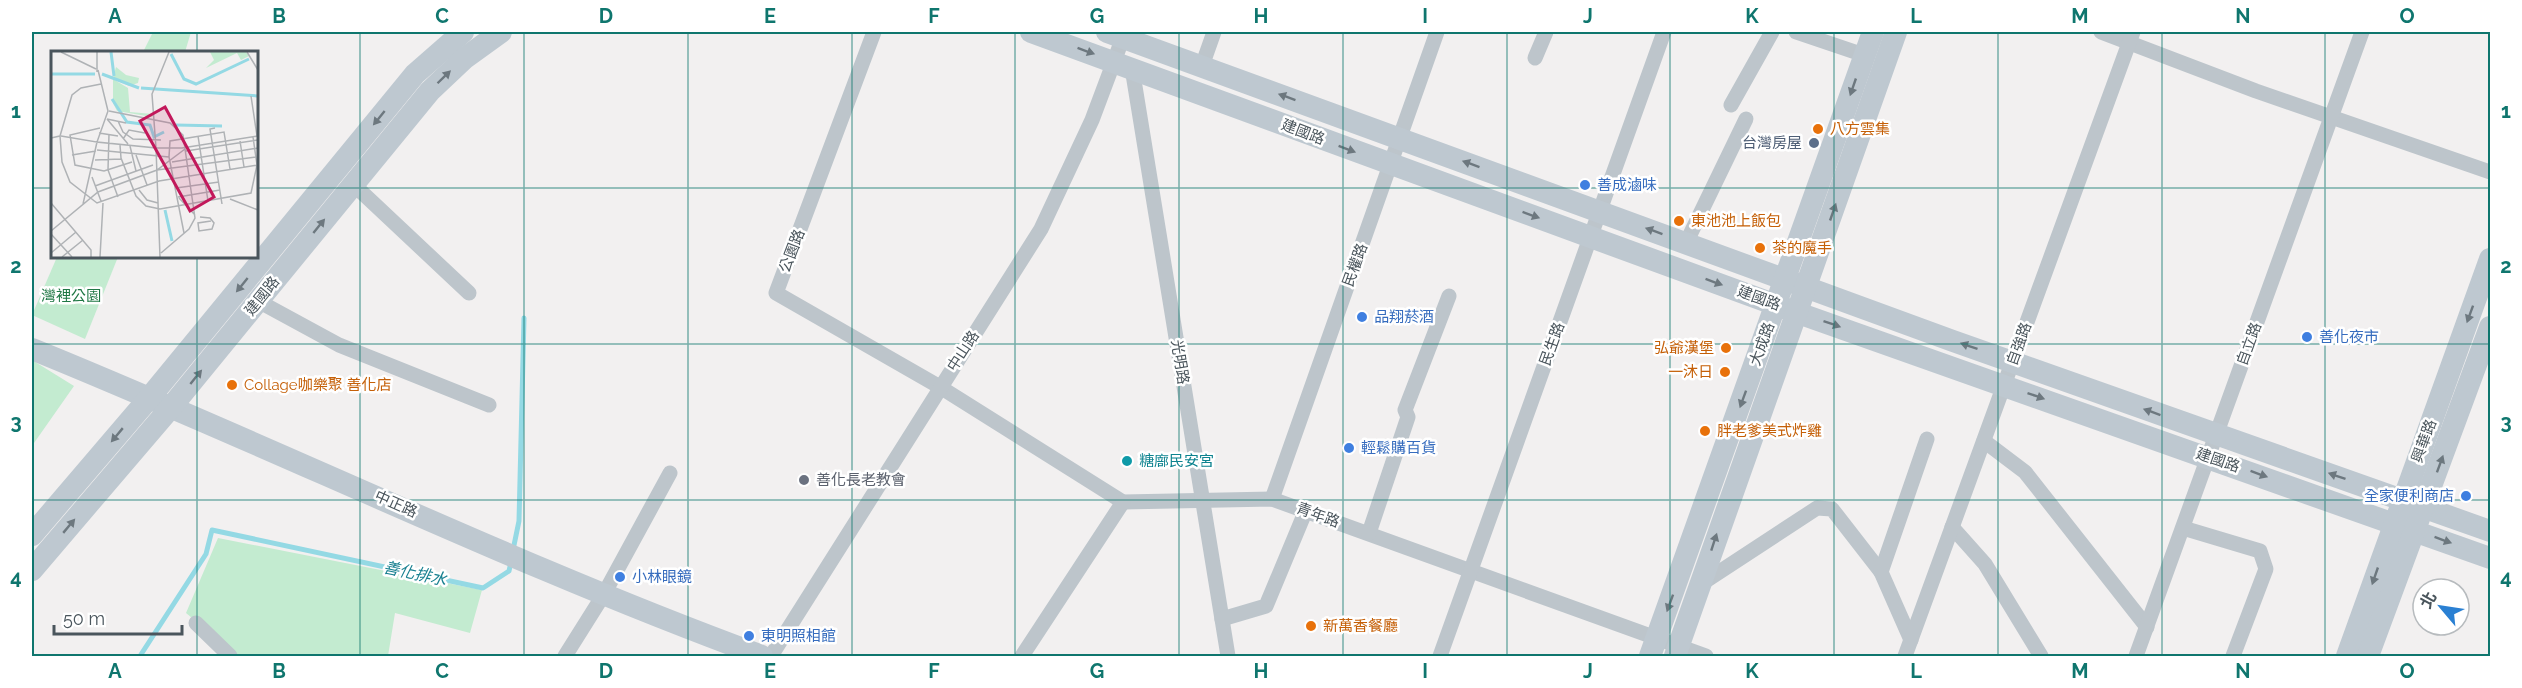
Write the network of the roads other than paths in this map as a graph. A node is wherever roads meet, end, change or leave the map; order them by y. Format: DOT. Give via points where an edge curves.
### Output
graph roads {
  1 [pos="463,32"];
  2 [pos="874,32"];
  3 [pos="1031,32"];
  4 [pos="1215,32"];
  5 [pos="1437,32"];
  6 [pos="1546,32"];
  7 [pos="1664,32"];
  8 [pos="1772,32"];
  9 [pos="1796,32"];
  10 [pos="1872,32"];
  11 [pos="1896,32"];
  12 [pos="2101,32"];
  13 [pos="2362,32"];
  14 [pos="1118,33"];
  15 [pos="493,37"];
  16 [pos="2132,37"];
  17 [pos="1864,55"];
  18 [pos="1535,58"];
  19 [pos="1123,65"];
  20 [pos="1202,66"];
  21 [pos="1731,105"];
  22 [pos="2332,116"];
  23 [pos="1746,119"];
  24 [pos="1400,138"];
  25 [pos="1390,165"];
  26 [pos="2490,172"];
  27 [pos="353,184"];
  28 [pos="1600,211"];
  29 [pos="1590,237"];
  30 [pos="1686,243"];
  31 [pos="2490,260"];
  32 [pos="1785,280"];
  33 [pos="1807,288"];
  34 [pos="469,293"];
  35 [pos="1449,296"];
  36 [pos="258,301"];
  37 [pos="1777,305"];
  38 [pos="1798,313"];
  39 [pos="2490,327"];
  40 [pos="32,349"];
  41 [pos="2013,362"];
  42 [pos="2004,385"];
  43 [pos="940,387"];
  44 [pos="150,397"];
  45 [pos="489,405"];
  46 [pos="172,406"];
  47 [pos="2217,434"];
  48 [pos="1927,439"];
  49 [pos="1984,441"];
  50 [pos="2209,456"];
  51 [pos="670,473"];
  52 [pos="2403,498"];
  53 [pos="1272,499"];
  54 [pos="1203,500"];
  55 [pos="1123,502"];
  56 [pos="2425,506"];
  57 [pos="1306,510"];
  58 [pos="2394,522"];
  59 [pos="1952,527"];
  60 [pos="2183,528"];
  61 [pos="2415,530"];
  62 [pos="2490,531"];
  63 [pos="1369,533"];
  64 [pos="32,535"];
  65 [pos="2490,558"];
  66 [pos="32,570"];
  67 [pos="1470,571"];
  68 [pos="1881,572"];
  69 [pos="1701,584"];
  70 [pos="604,594"];
  71 [pos="1222,619"];
  72 [pos="196,623"];
  73 [pos="2147,627"];
  74 [pos="1911,640"];
  75 [pos="1654,648"];
  76 [pos="1677,651"];
  77 [pos="230,657"];
  78 [pos="565,657"];
  79 [pos="762,657"];
  80 [pos="771,657"];
  81 [pos="1022,657"];
  82 [pos="1228,657"];
  83 [pos="1440,657"];
  84 [pos="1706,657"];
  85 [pos="1905,657"];
  86 [pos="2041,657"];
  87 [pos="2136,657"];
  88 [pos="2233,657"];
  89 [pos="2347,657"];
  90 [pos="2368,657"];
  1 -- 44 [label="street, 建國路, one-way" via="416,74"];
  2 -- 43 [label="street, 公園路" via="776,292"];
  3 -- 19 [label="street, 建國路, one-way"];
  4 -- 20 [label="street"];
  5 -- 24 [label="street, 民權路"];
  6 -- 18 [label="street"];
  7 -- 28 [label="street, 民生路"];
  8 -- 21 [label="street"];
  9 -- 17 [label="street"];
  10 -- 17 [label="street, 大成路"];
  33 -- 11 [label="street, 大成路, one-way"];
  12 -- 16 [label="street"];
  13 -- 22 [label="street, 自立路"];
  14 -- 19 [label="street, 中山路"];
  14 -- 20 [label="street, 建國路"];
  27 -- 15 [label="street, 建國路, one-way" via="430,91"];
  16 -- 22 [label="street" via="2256,91"];
  16 -- 41 [label="street, 自強路"];
  17 -- 32 [label="street, 大成路, one-way"];
  19 -- 25 [label="street, 建國路, one-way"];
  19 -- 43 [label="street, 中山路" via="1041,228"];
  19 -- 54 [label="street, 光明路"];
  24 -- 20 [label="street, 建國路, one-way"];
  22 -- 26 [label="street"];
  22 -- 47 [label="street, 自立路"];
  23 -- 30 [label="street"];
  24 -- 25 [label="street, 民權路"];
  28 -- 24 [label="street, 建國路, one-way"];
  25 -- 29 [label="street, 建國路, one-way"];
  25 -- 53 [label="street, 民權路"];
  27 -- 34 [label="street"];
  36 -- 27 [label="street, 建國路, one-way"];
  28 -- 29 [label="street, 民生路"];
  30 -- 28 [label="street, 建國路, one-way"];
  29 -- 37 [label="street, 建國路, one-way"];
  29 -- 67 [label="street, 民生路"];
  30 -- 32 [label="street, 建國路"];
  31 -- 52 [label="street, 興華路, one-way"];
  32 -- 33 [label="street, 建國路"];
  32 -- 37 [label="street, 大成路"];
  33 -- 38 [label="street, 大成路"];
  41 -- 33 [label="street, 建國路, one-way"];
  35 -- 63 [label="street" via="1405,410 1408,417"];
  36 -- 45 [label="street" via="339,345"];
  46 -- 36 [label="street, 建國路, one-way"];
  37 -- 38 [label="street, 建國路"];
  37 -- 75 [label="street, 大成路, one-way"];
  38 -- 42 [label="street, 建國路, one-way"];
  69 -- 38 [label="street, 大成路, one-way"];
  56 -- 39 [label="street, 興華路, one-way"];
  40 -- 44 [label="street, 中正路"];
  41 -- 42 [label="street, 自強路"];
  47 -- 41 [label="street, 建國路, one-way"];
  42 -- 49 [label="street, 自強路"];
  42 -- 50 [label="street, 建國路, one-way"];
  43 -- 55 [label="street"];
  43 -- 80 [label="street, 中山路"];
  44 -- 46 [label="street, 中正路"];
  44 -- 64 [label="street, 建國路, one-way"];
  66 -- 46 [label="street, 建國路, one-way"];
  46 -- 70 [label="street, 中正路"];
  47 -- 50 [label="street, 自立路"];
  52 -- 47 [label="street, 建國路, one-way"];
  48 -- 68 [label="street"];
  49 -- 59 [label="street, 自強路"];
  49 -- 73 [label="street" via="2025,472"];
  50 -- 58 [label="street, 建國路, one-way"];
  50 -- 60 [label="street, 自立路"];
  51 -- 70 [label="street"];
  52 -- 56 [label="street, 建國路"];
  52 -- 58 [label="street, 興華路"];
  53 -- 54 [label="street, 青年路"];
  53 -- 57 [label="street, 青年路"];
  54 -- 55 [label="street, 青年路"];
  54 -- 71 [label="street, 光明路"];
  55 -- 81 [label="street"];
  56 -- 61 [label="street, 興華路"];
  56 -- 62 [label="street, 建國路"];
  57 -- 63 [label="street, 青年路"];
  57 -- 71 [label="street" via="1266,606"];
  58 -- 61 [label="street, 建國路"];
  58 -- 89 [label="street, 興華路, one-way"];
  59 -- 74 [label="street, 自強路"];
  59 -- 86 [label="street" via="1985,564"];
  60 -- 73 [label="street, 自立路"];
  60 -- 88 [label="street" via="2260,551 2266,569"];
  61 -- 65 [label="street, 建國路, one-way"];
  61 -- 90 [label="street, 興華路"];
  63 -- 67 [label="street, 青年路"];
  67 -- 75 [label="street, 青年路"];
  67 -- 83 [label="street, 民生路"];
  68 -- 69 [label="street" via="1832,509 1817,508"];
  68 -- 74 [label="street"];
  69 -- 76 [label="street, 大成路"];
  70 -- 78 [label="street"];
  70 -- 79 [label="street, 中正路"];
  71 -- 82 [label="street, 光明路"];
  72 -- 77 [label="street"];
  73 -- 87 [label="street, 自立路"];
  74 -- 85 [label="street, 自強路"];
  75 -- 76 [label="street, 青年路"];
  76 -- 84 [label="street, 青年路"];
}
